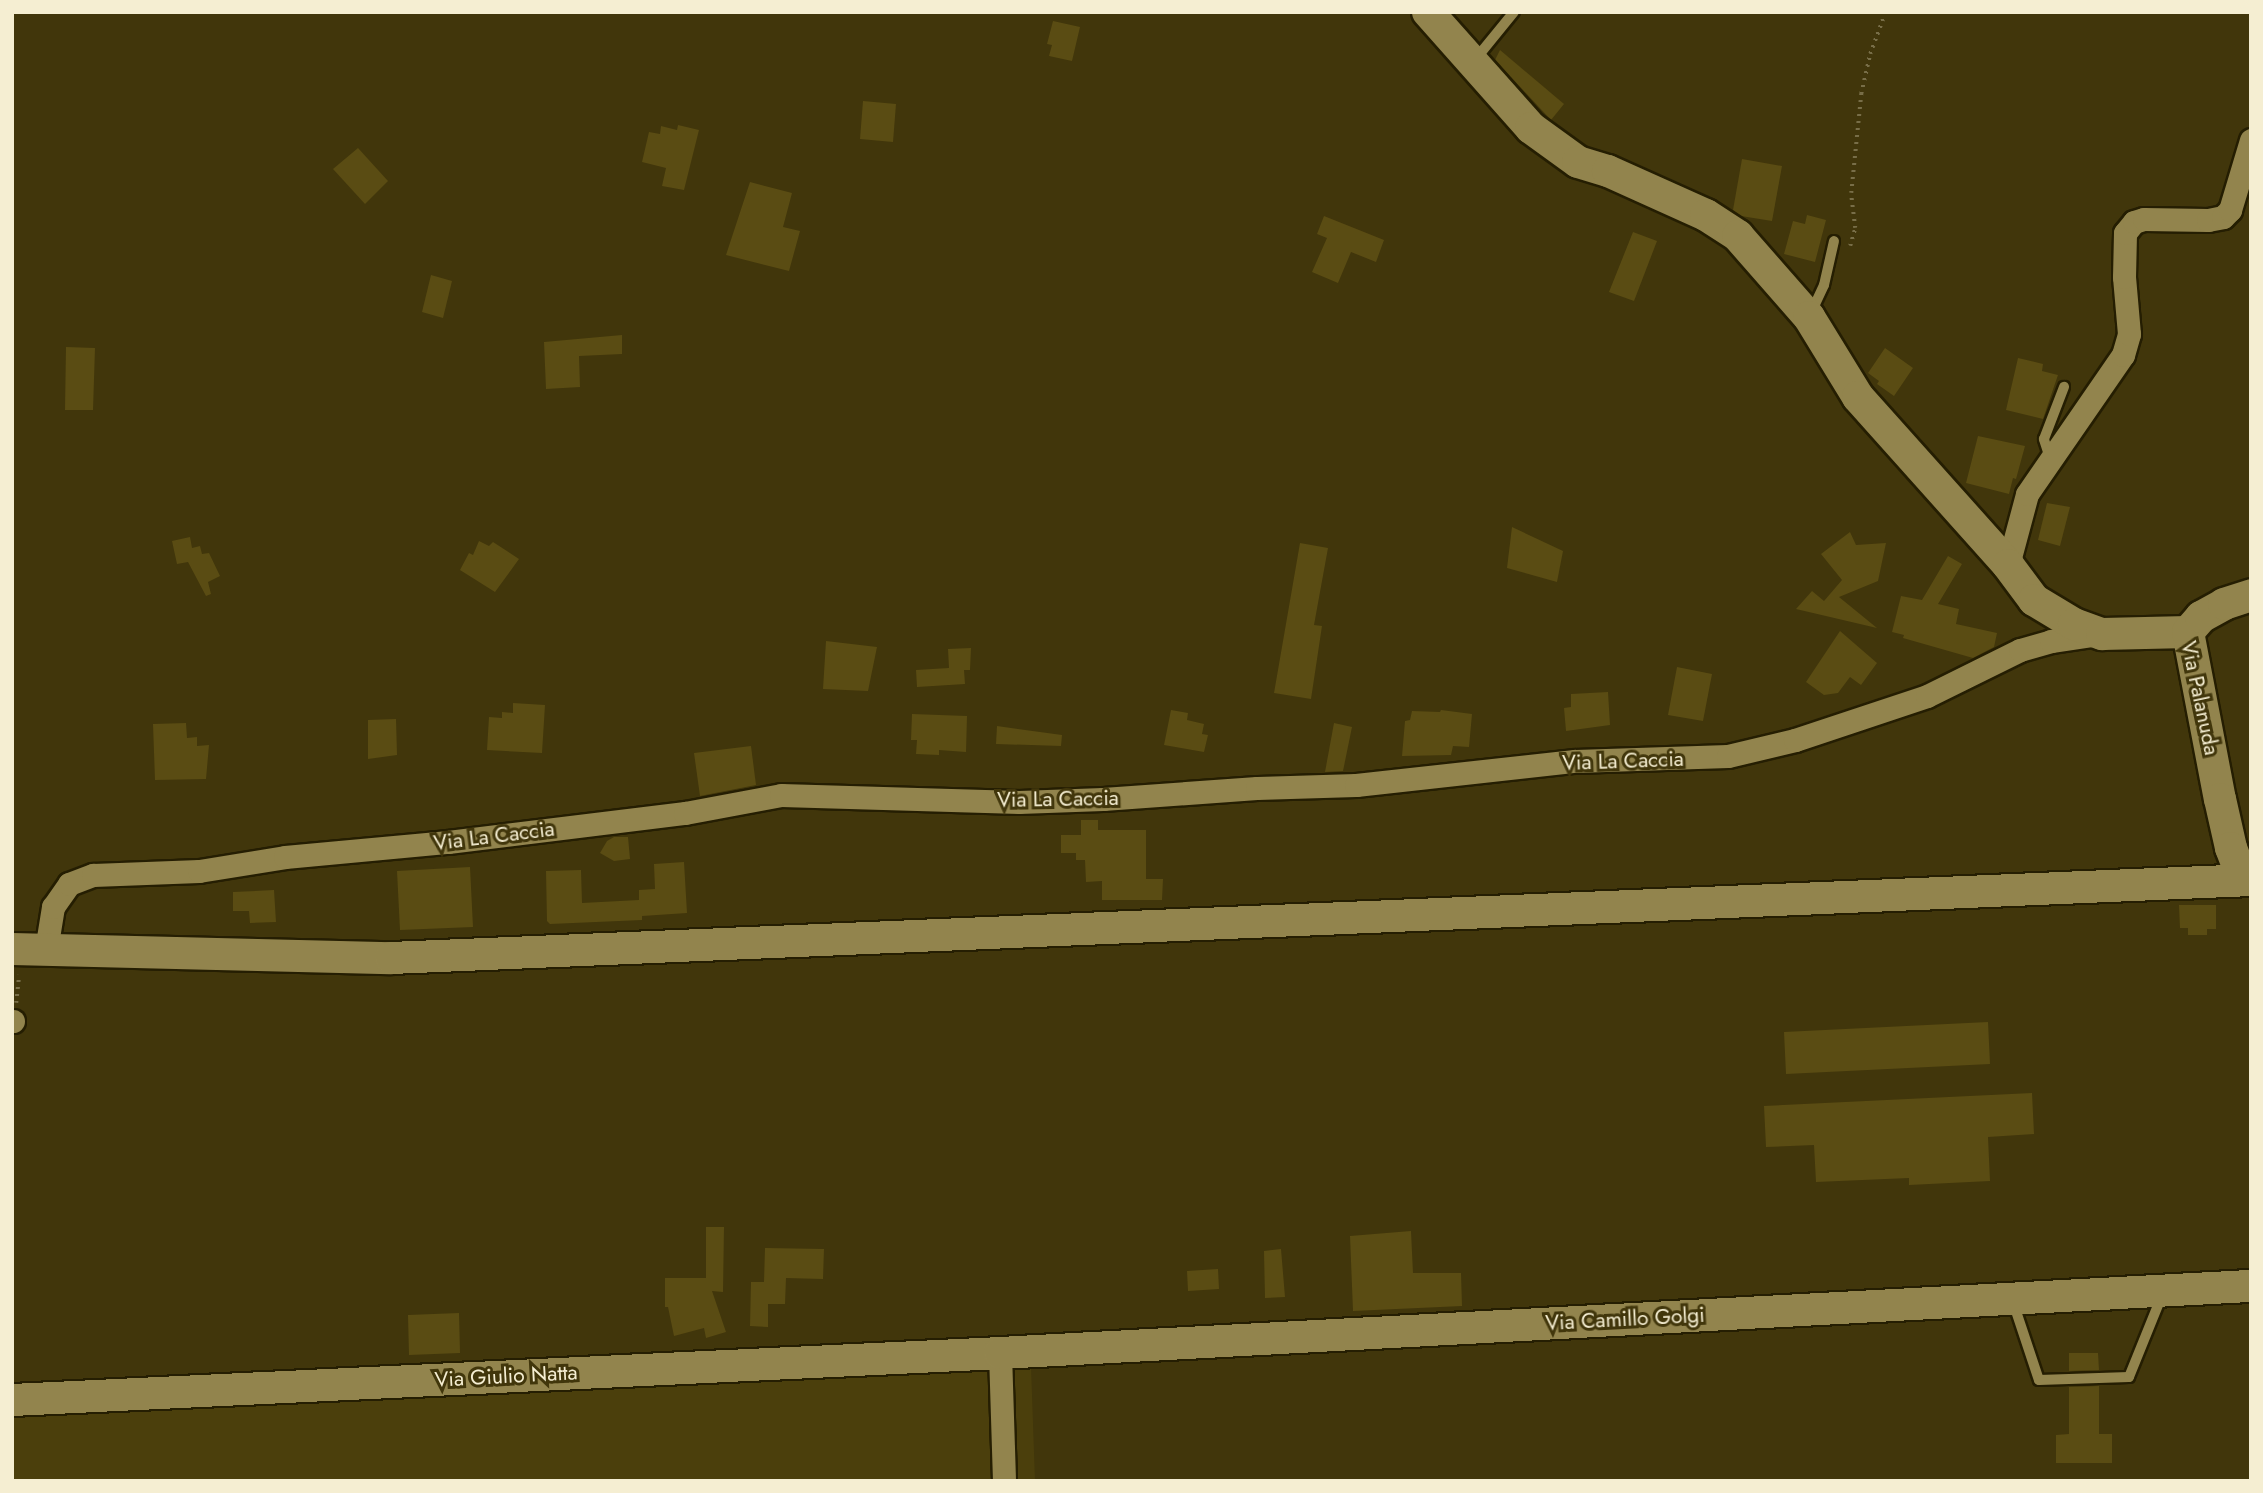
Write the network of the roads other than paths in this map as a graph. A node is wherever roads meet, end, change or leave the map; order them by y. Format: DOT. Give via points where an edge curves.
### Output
graph roads {
  1 [pos="1428,12"];
  2 [pos="1514,12"];
  3 [pos="1474,61"];
  4 [pos="2251,140"];
  5 [pos="1834,241"];
  6 [pos="1809,317"];
  7 [pos="2064,387"];
  8 [pos="2050,458"];
  9 [pos="2008,565"];
  10 [pos="2251,595"];
  11 [pos="2188,632"];
  12 [pos="2102,634"];
  13 [pos="2247,880"];
  14 [pos="27,949"];
  15 [pos="2251,1286"];
  16 [pos="2165,1290"];
  17 [pos="2012,1299"];
  18 [pos="1000,1353"];
  19 [pos="12,1400"];
  20 [pos="1004,1481"];
  1 -- 3 [label="street, Via Palanuda"];
  2 -- 3 [label="lane"];
  3 -- 6 [label="street, Via Palanuda" via="1531,128 1577,162 1706,215 1738,236"];
  4 -- 8 [label="street" via="2230,210 2223,217 2144,219 2124,233 2129,334 2123,355"];
  5 -- 6 [label="lane" via="1824,285"];
  6 -- 9 [label="street, Via Palanuda" via="1858,397"];
  7 -- 8 [label="lane" via="2044,439"];
  8 -- 9 [label="street" via="2027,494"];
  9 -- 12 [label="street, Via Palanuda" via="2034,600 2074,624"];
  10 -- 11 [label="street" via="2201,617"];
  11 -- 12 [label="street, Via Palanuda"];
  11 -- 13 [label="street, Via Palanuda" via="2231,848"];
  12 -- 14 [label="street, Via La Caccia" via="2020,650 1927,696 1796,740 1728,756 1574,761 1356,785 1103,799 1019,802 781,795 685,813 448,842 285,857 199,871 93,876 69,884"];
  13 -- 14 [label="street" via="391,958"];
  15 -- 16 [label="street, Via Camillo Golgi"];
  16 -- 17 [label="street, Via Camillo Golgi"];
  16 -- 17 [label="lane" via="2129,1377 2039,1380"];
  17 -- 18 [label="street, Via Camillo Golgi"];
  18 -- 19 [label="street, Via Giulio Natta"];
  18 -- 20 [label="street"];
}
